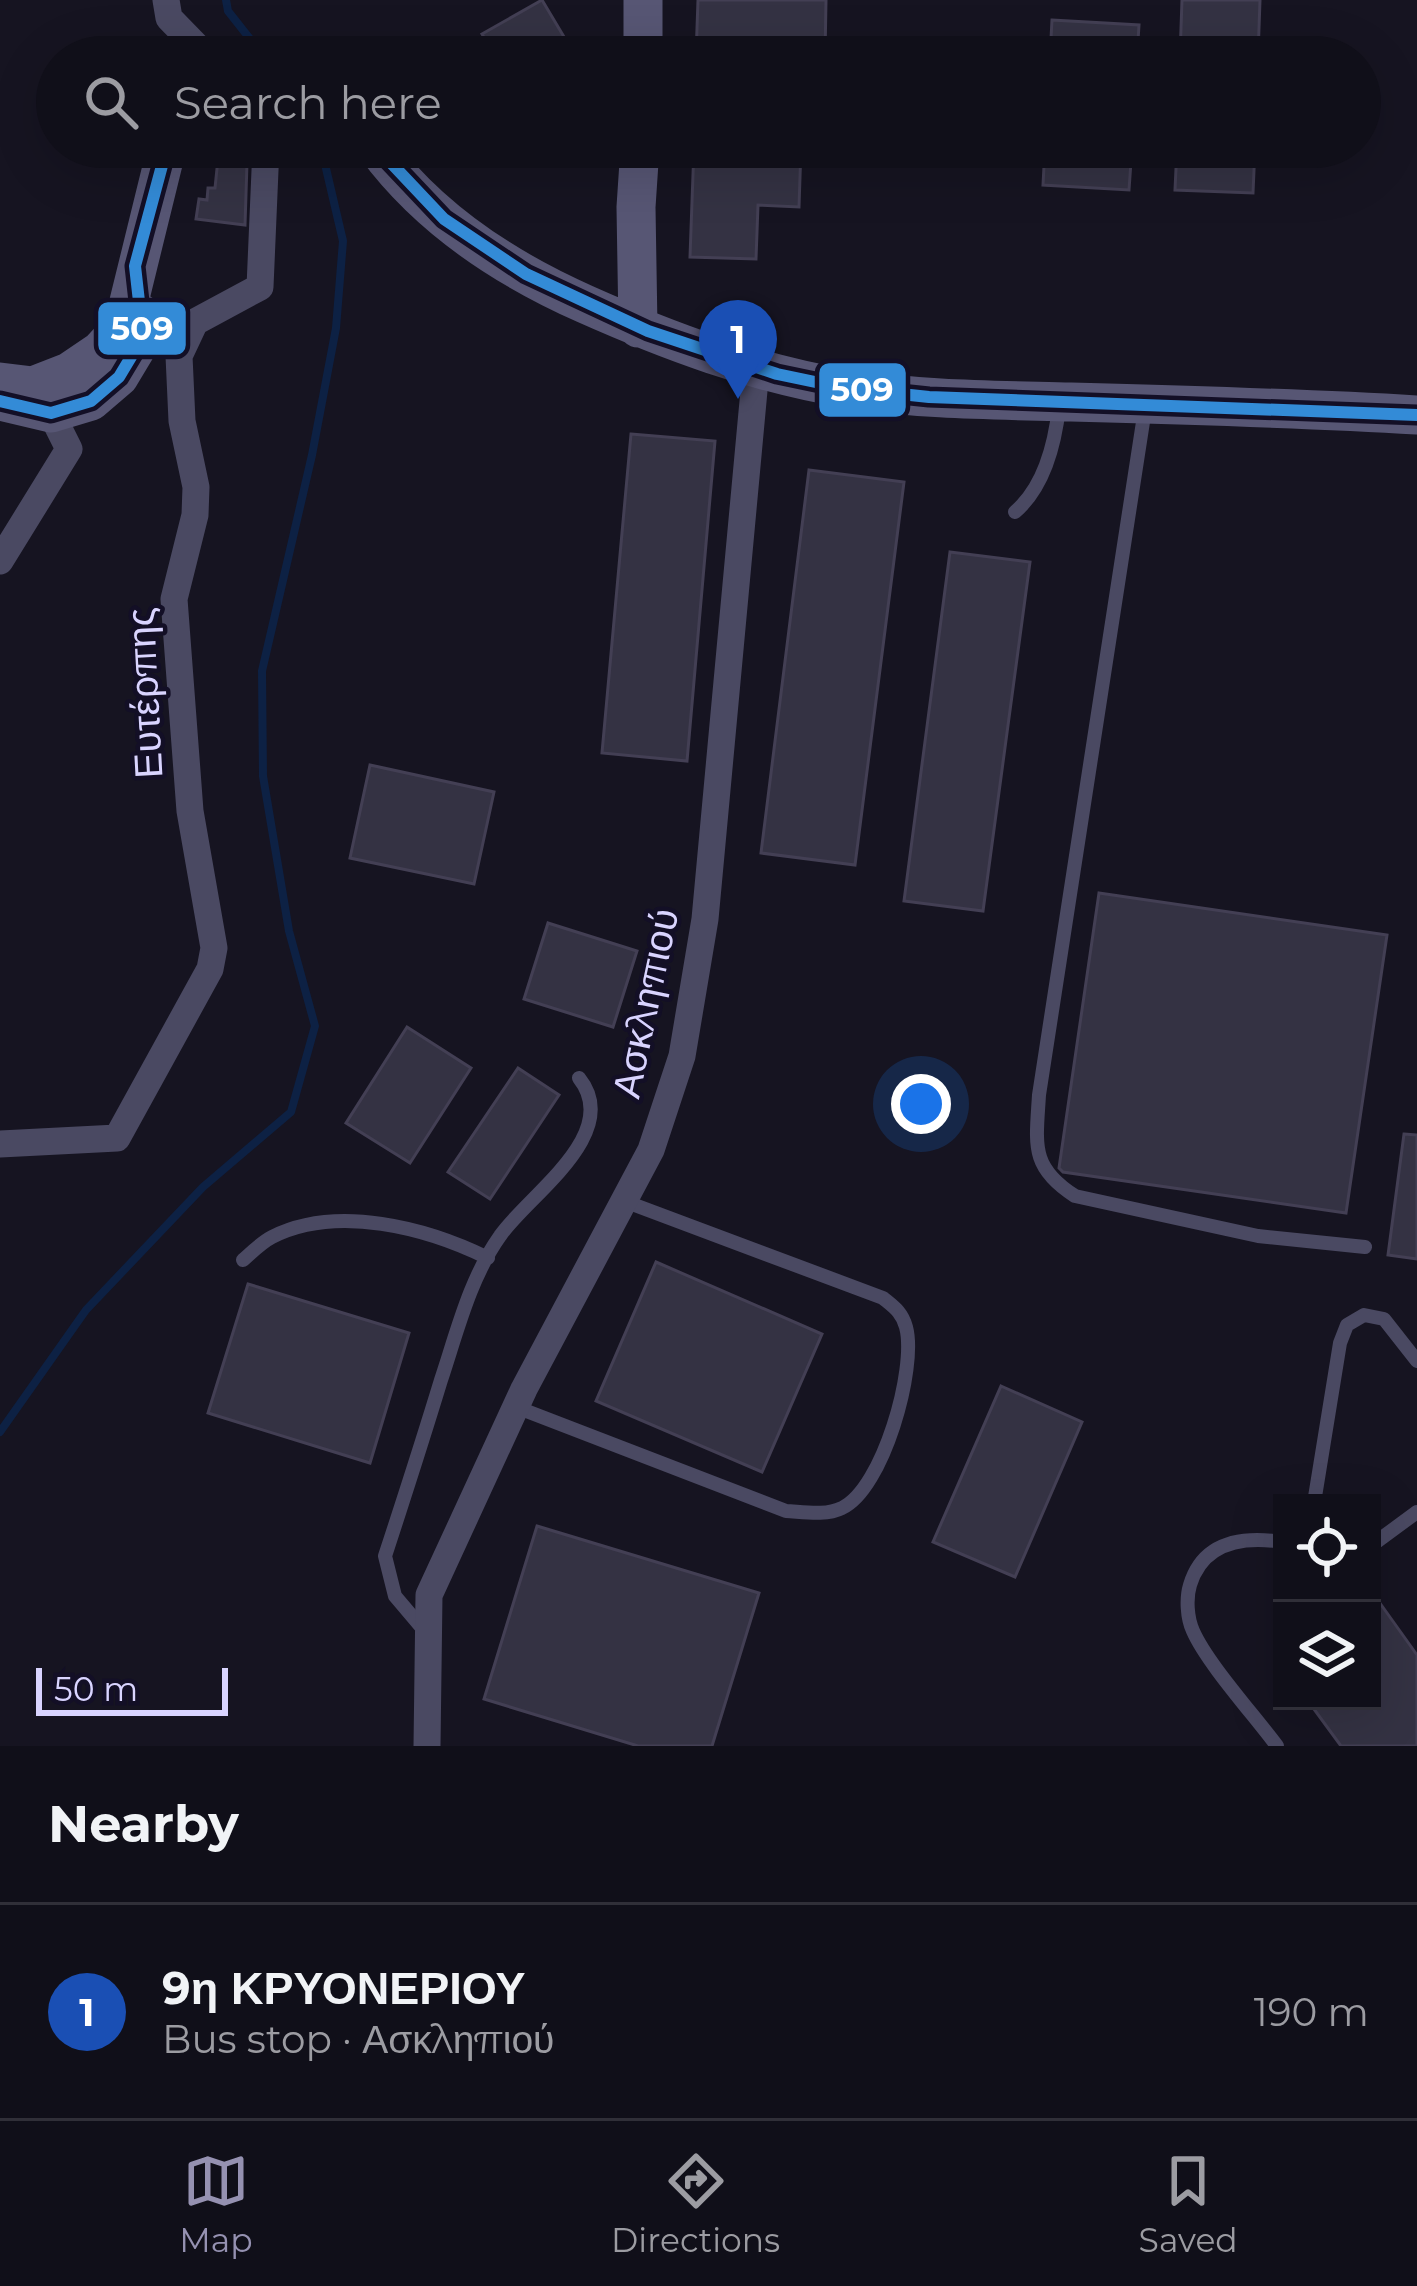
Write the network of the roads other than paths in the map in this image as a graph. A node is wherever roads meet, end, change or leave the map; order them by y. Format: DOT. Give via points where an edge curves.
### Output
graph roads {
  1 [pos="166,0"];
  2 [pos="643,0"];
  3 [pos="187,36"];
  4 [pos="643,36"];
  5 [pos="161,168"];
  6 [pos="265,168"];
  7 [pos="392,168"];
  8 [pos="639,168"];
  9 [pos="135,266"];
  10 [pos="638,328"];
  11 [pos="756,369"];
  12 [pos="0,382"];
  13 [pos="0,401"];
  14 [pos="1059,401"];
  15 [pos="1146,404"];
  16 [pos="50,413"];
  17 [pos="1417,415"];
  18 [pos="1015,512"];
  19 [pos="0,561"];
  20 [pos="579,1078"];
  21 [pos="0,1144"];
  22 [pos="625,1201"];
  23 [pos="1365,1247"];
  24 [pos="488,1258"];
  25 [pos="243,1260"];
  26 [pos="1417,1361"];
  27 [pos="515,1407"];
  28 [pos="1315,1494"];
  29 [pos="1417,1512"];
  30 [pos="1381,1538"];
  31 [pos="1273,1542"];
  32 [pos="428,1635"];
  33 [pos="427,1746"];
  34 [pos="1276,1746"];
  1 -- 3 [label="street" via="169,18"];
  2 -- 4 [label="main road"];
  5 -- 9 [label="main road"];
  6 -- 21 [label="street, Ευτέρπης" via="260,287 195,322 179,356 196,487 174,599 190,811 214,948 210,969 117,1138"];
  7 -- 10 [label="main road" via="471,242"];
  8 -- 10 [label="main road"];
  9 -- 12 [label="main road" via="123,326 100,351 33,386"];
  9 -- 16 [label="main road" via="143,338 92,400"];
  10 -- 11 [label="main road"];
  11 -- 14 [label="main road" via="847,388"];
  11 -- 22 [label="street, Ασκληπιού" via="705,920 682,1056"];
  13 -- 16 [label="main road"];
  14 -- 15 [label="main road"];
  14 -- 18 [label="lane" via="1050,454"];
  15 -- 17 [label="main road"];
  15 -- 23 [label="lane" via="1039,1095 1039,1162 1075,1196 1258,1237"];
  16 -- 19 [label="street" via="69,449"];
  20 -- 24 [label="lane" via="590,1105 582,1142"];
  22 -- 27 [label="street, Ασκληπιού"];
  22 -- 27 [label="lane" via="900,1311 907,1363 872,1481 840,1510 786,1511"];
  24 -- 25 [label="lane" via="405,1229 314,1222 271,1237"];
  24 -- 32 [label="lane" via="386,1556 394,1596"];
  26 -- 28 [label="lane" via="1384,1319 1364,1315 1347,1325"];
  27 -- 32 [label="street, Ασκληπιού" via="429,1595"];
  29 -- 30 [label="lane"];
  31 -- 34 [label="lane" via="1229,1542 1211,1551 1187,1597 1192,1630"];
  32 -- 33 [label="street, Ασκληπιού"];
}
